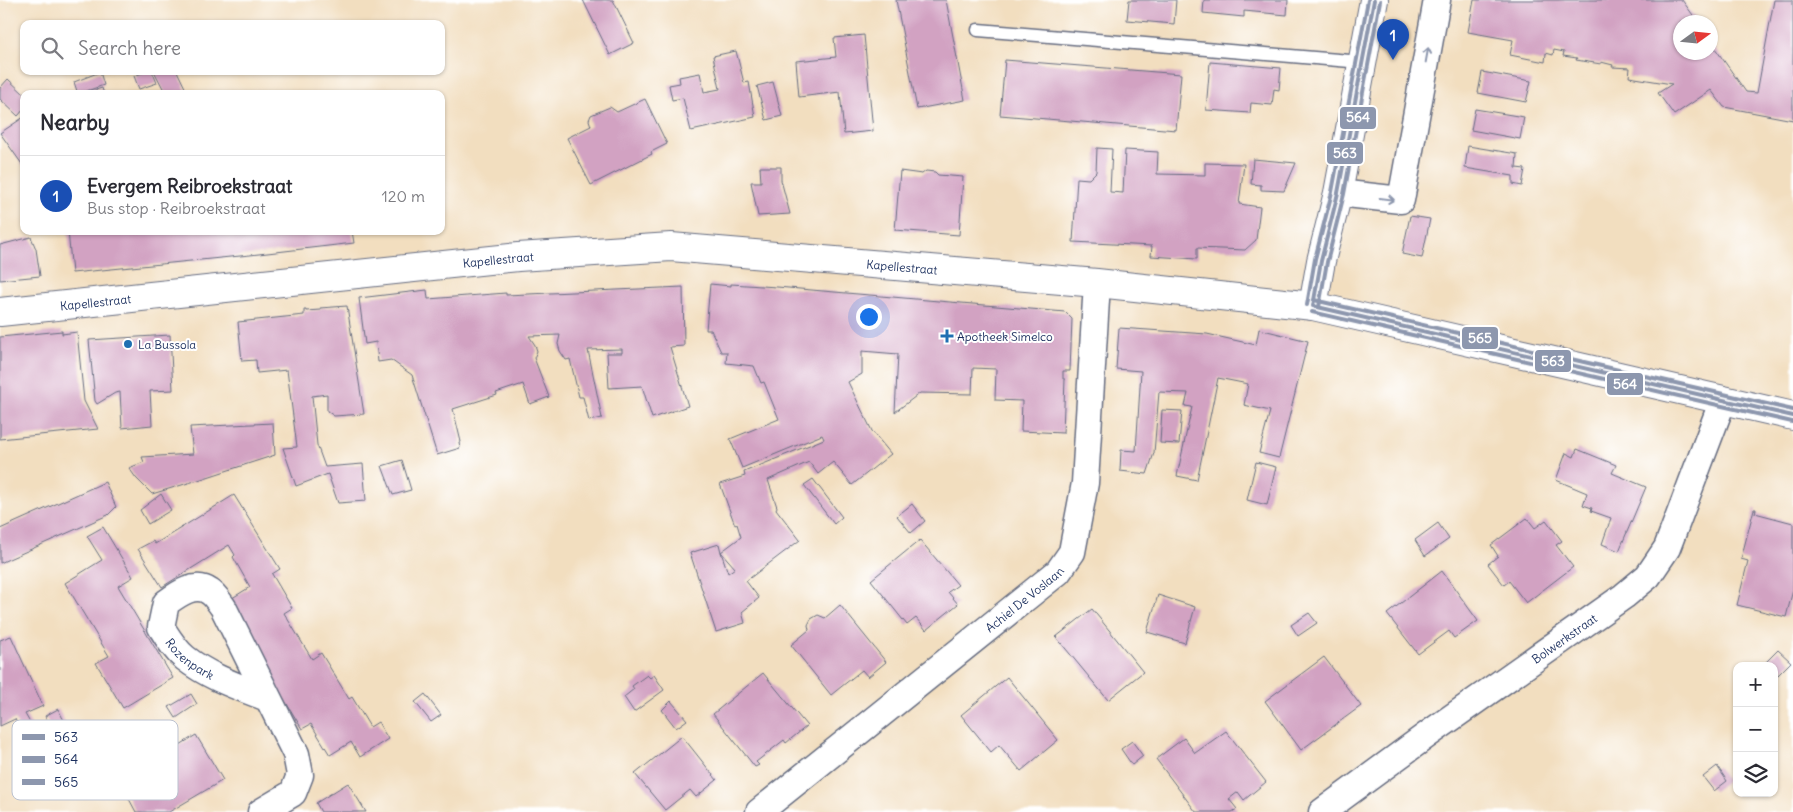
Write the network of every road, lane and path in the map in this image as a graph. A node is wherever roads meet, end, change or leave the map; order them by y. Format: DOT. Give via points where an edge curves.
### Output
graph roads {
  1 [pos="1374,0"];
  2 [pos="1437,0"];
  3 [pos="978,30"];
  4 [pos="1362,62"];
  5 [pos="1338,193"];
  6 [pos="1097,283"];
  7 [pos="1313,306"];
  8 [pos="0,312"];
  9 [pos="1723,400"];
  10 [pos="1793,416"];
  11 [pos="267,698"];
  12 [pos="261,812"];
  13 [pos="760,812"];
  14 [pos="1322,812"];
  1 -- 4 [label="street"];
  5 -- 2 [label="street, one-way" via="1401,200"];
  3 -- 4 [label="lane"];
  4 -- 5 [label="street"];
  5 -- 7 [label="street"];
  6 -- 7 [label="street, Kapellestraat"];
  6 -- 8 [label="street, Kapellestraat" via="671,247 518,257"];
  6 -- 13 [label="street, Achiel De Voslaan" via="1086,483 1072,552 1058,572"];
  7 -- 9 [label="street, Kapellestraat"];
  9 -- 10 [label="street, Kapellestraat"];
  9 -- 14 [label="street, Bolwerkstraat" via="1667,548 1648,576"];
  11 -- 12 [label="street" via="296,754 300,775 293,793"];
}
